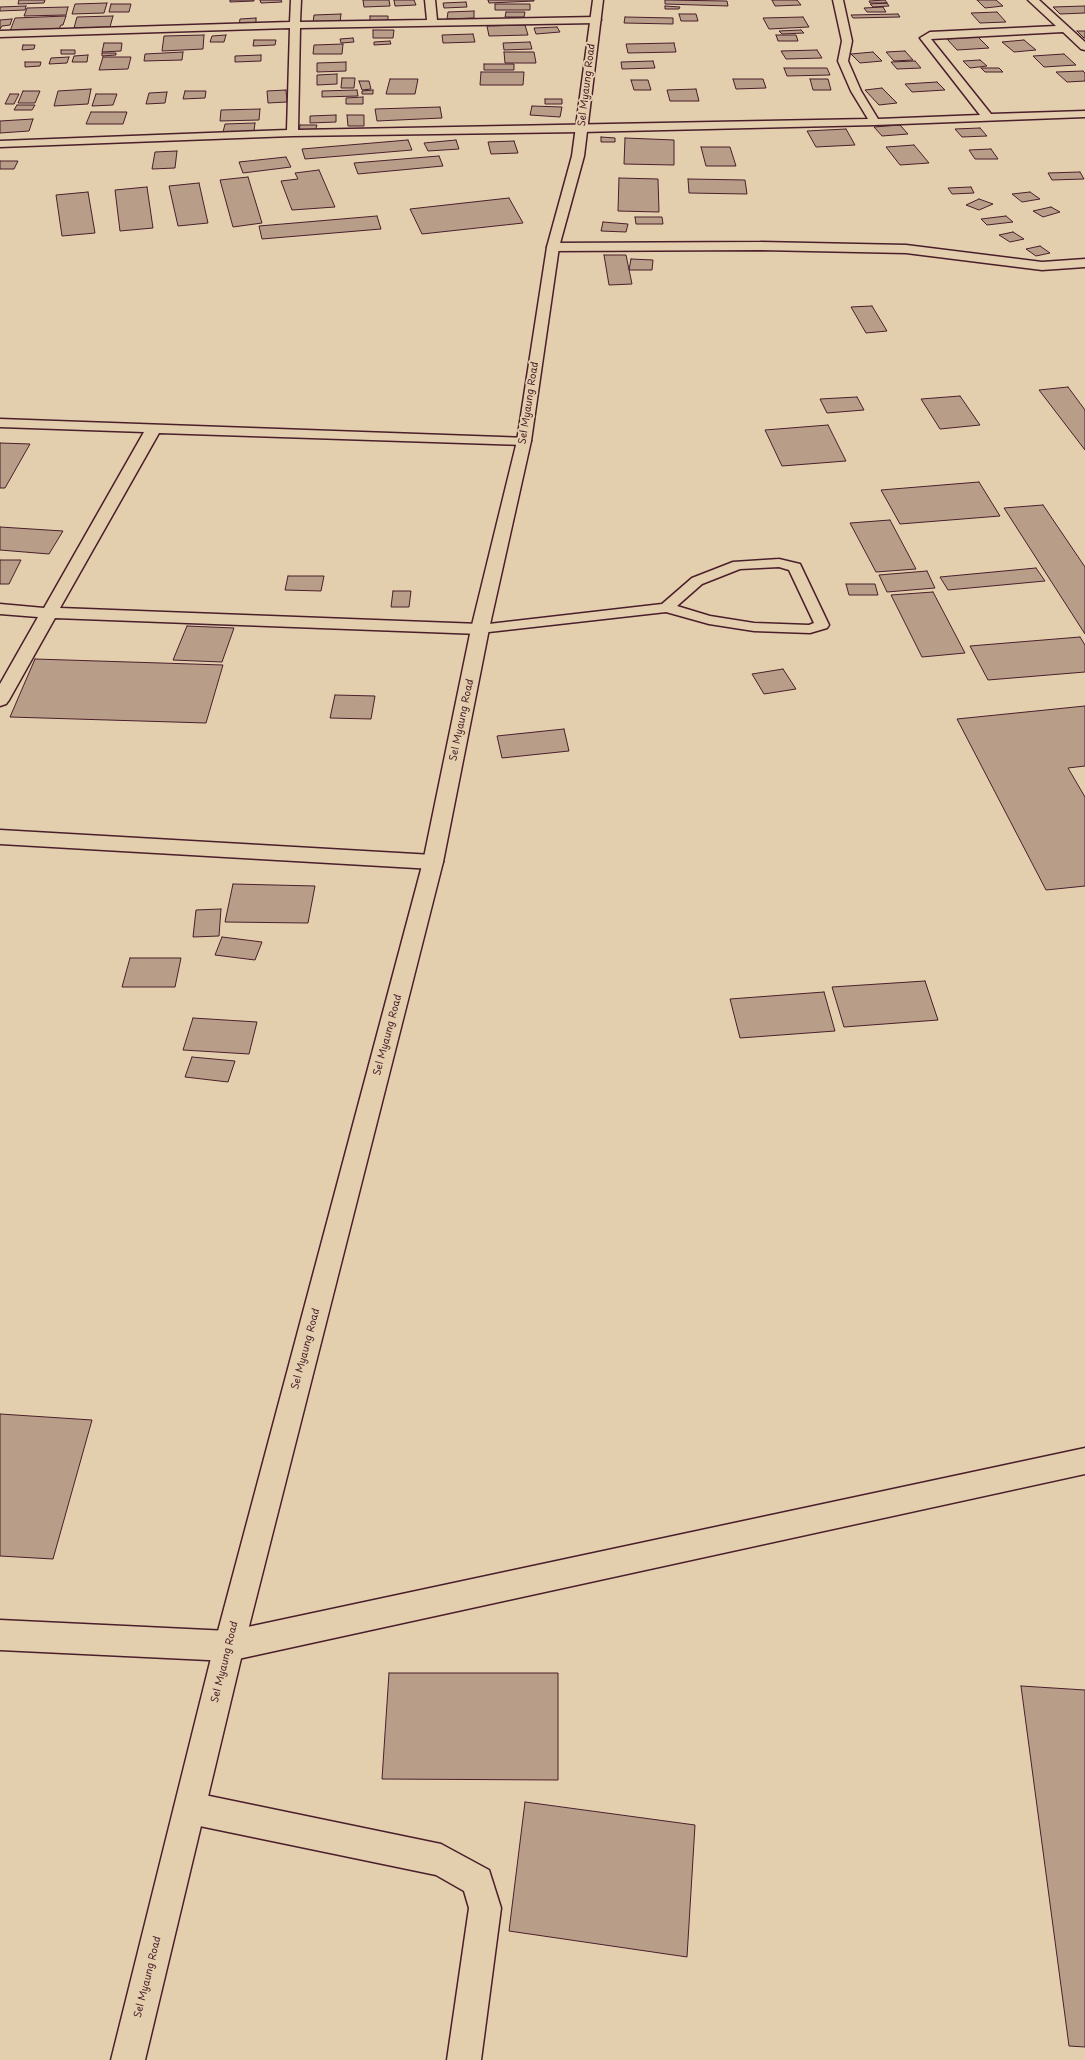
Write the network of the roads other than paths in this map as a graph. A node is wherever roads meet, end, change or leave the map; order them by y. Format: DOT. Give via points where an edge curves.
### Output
graph roads {
  1 [pos="296,0"];
  2 [pos="430,0"];
  3 [pos="838,0"];
  4 [pos="1033,0"];
  5 [pos="597,10"];
  6 [pos="432,22"];
  7 [pos="295,25"];
  8 [pos="1065,29"];
  9 [pos="0,34"];
  10 [pos="1085,47"];
  11 [pos="1085,114"];
  12 [pos="988,118"];
  13 [pos="875,122"];
  14 [pos="581,129"];
  15 [pos="292,133"];
  16 [pos="0,144"];
  17 [pos="553,247"];
  18 [pos="1085,263"];
  19 [pos="0,423"];
  20 [pos="154,428"];
  21 [pos="524,441"];
  22 [pos="666,608"];
  23 [pos="0,609"];
  24 [pos="48,613"];
  25 [pos="480,629"];
  26 [pos="0,700"];
  27 [pos="0,837"];
  28 [pos="433,862"];
  29 [pos="1085,1461"];
  30 [pos="0,1634"];
  31 [pos="229,1646"];
  32 [pos="190,1808"];
  33 [pos="128,2060"];
  34 [pos="464,2060"];
  1 -- 7 [label="street"];
  2 -- 6 [label="street"];
  3 -- 13 [label="street" via="847,41 843,61 856,91"];
  4 -- 8 [label="street"];
  5 -- 6 [label="street"];
  5 -- 14 [label="street, Sel Myaung Road"];
  6 -- 7 [label="street"];
  7 -- 9 [label="street"];
  7 -- 15 [label="street"];
  8 -- 10 [label="street"];
  8 -- 12 [label="street" via="930,34 925,38"];
  11 -- 12 [label="street"];
  12 -- 13 [label="street"];
  13 -- 14 [label="street"];
  14 -- 15 [label="street"];
  14 -- 17 [label="street, Sel Myaung Road" via="578,156"];
  15 -- 16 [label="street"];
  17 -- 18 [label="street" via="761,246 906,249 1042,266"];
  17 -- 21 [label="street, Sel Myaung Road"];
  19 -- 20 [label="street"];
  20 -- 21 [label="street"];
  20 -- 24 [label="street"];
  21 -- 25 [label="street, Sel Myaung Road"];
  22 -- 22 [label="lane" via="709,620 754,627 810,629 822,625 795,567 779,563 738,566 697,581"];
  22 -- 25 [label="lane"];
  23 -- 24 [label="street"];
  24 -- 25 [label="street"];
  24 -- 26 [label="street"];
  25 -- 28 [label="street, Sel Myaung Road"];
  27 -- 28 [label="street"];
  28 -- 31 [label="street, Sel Myaung Road"];
  29 -- 31 [label="street"];
  30 -- 31 [label="street"];
  31 -- 32 [label="street, Sel Myaung Road"];
  32 -- 33 [label="street, Sel Myaung Road"];
  32 -- 34 [label="street" via="440,1860 478,1881 485,1908"];
}
